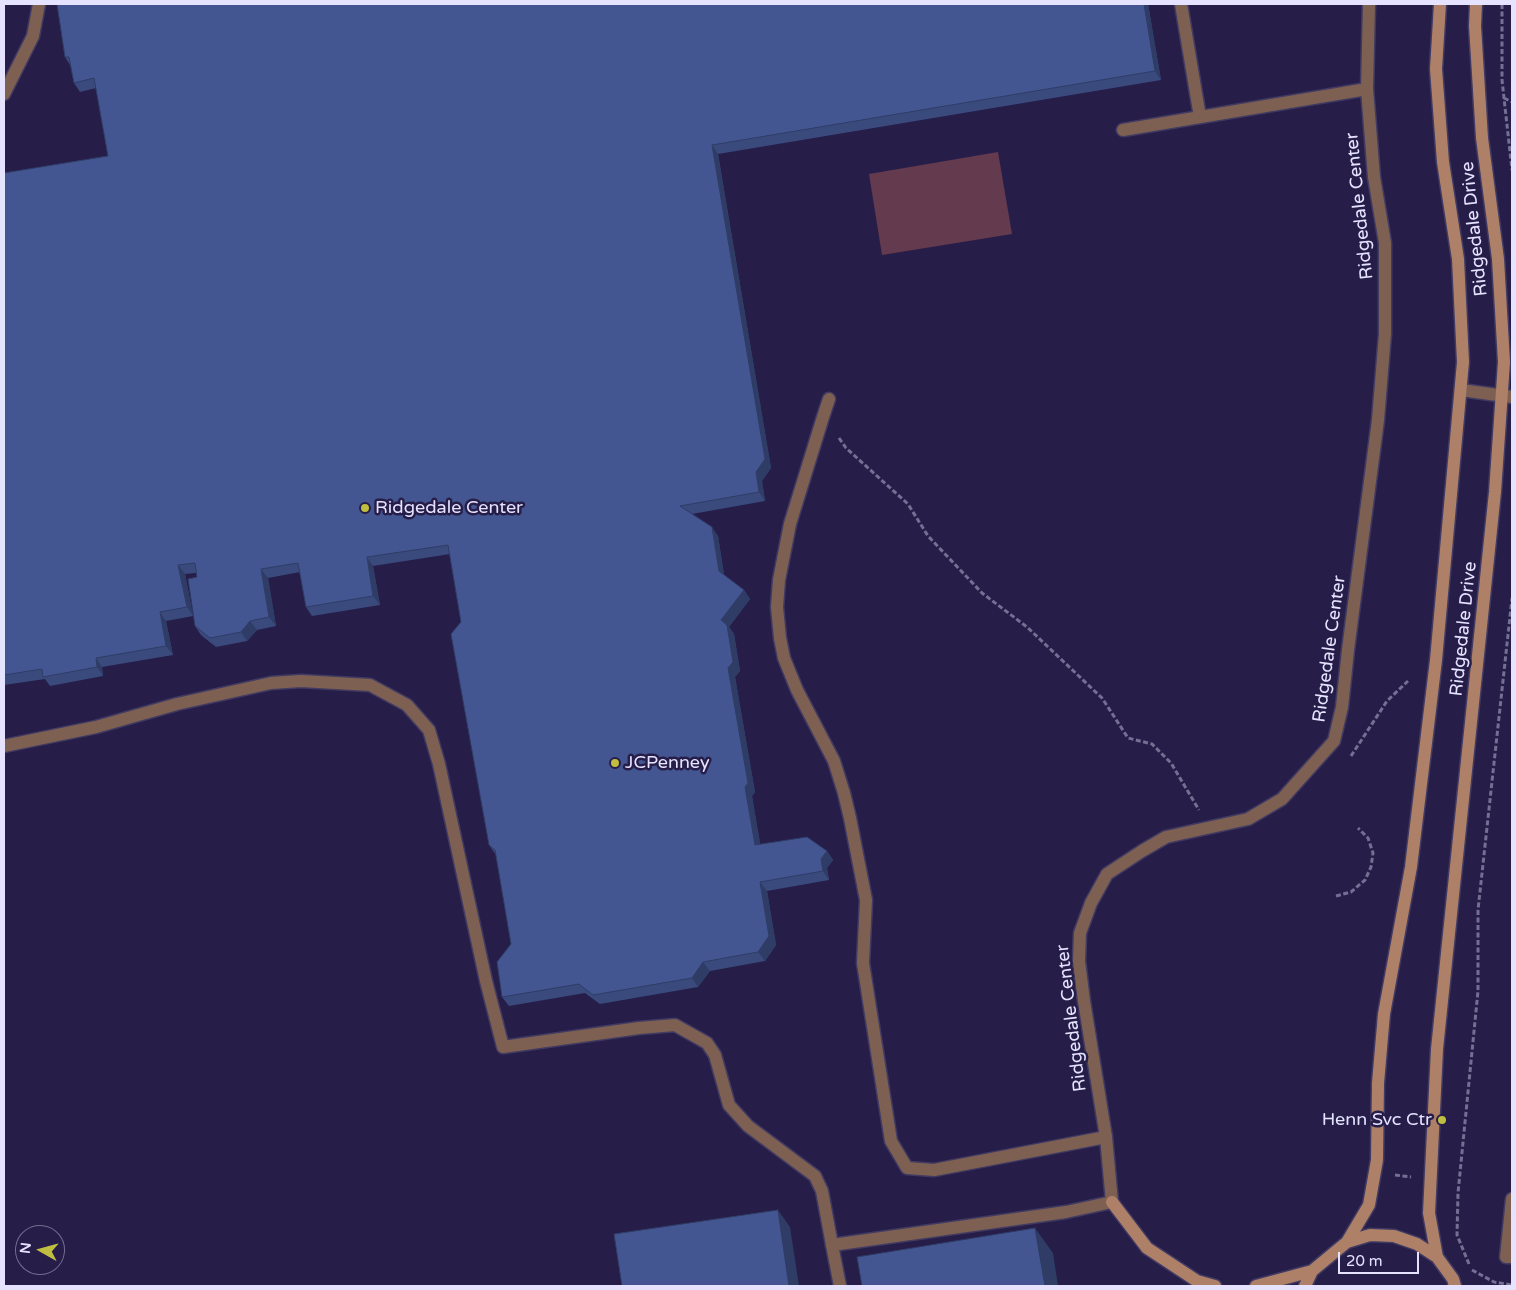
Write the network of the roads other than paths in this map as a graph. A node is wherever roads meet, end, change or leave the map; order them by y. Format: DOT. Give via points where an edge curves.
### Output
graph roads {
  1 [pos="39,4"];
  2 [pos="1181,4"];
  3 [pos="1369,4"];
  4 [pos="1440,4"];
  5 [pos="1476,4"];
  6 [pos="1367,89"];
  7 [pos="4,94"];
  8 [pos="1200,117"];
  9 [pos="1123,130"];
  10 [pos="1460,390"];
  11 [pos="1507,396"];
  12 [pos="829,399"];
  13 [pos="4,746"];
  14 [pos="1106,1136"];
  15 [pos="1512,1199"];
  16 [pos="1112,1202"];
  17 [pos="1347,1242"];
  18 [pos="832,1245"];
  19 [pos="1437,1257"];
  20 [pos="1512,1257"];
  21 [pos="1312,1271"];
  22 [pos="840,1286"];
  23 [pos="1215,1286"];
  24 [pos="1256,1286"];
  25 [pos="1305,1286"];
  26 [pos="1455,1286"];
  1 -- 7 [label="street" via="32,36"];
  2 -- 8 [label="street"];
  3 -- 6 [label="street, Ridgedale Center"];
  4 -- 10 [label="street, Ridgedale Drive" via="1436,69 1442,162 1458,259 1464,362"];
  5 -- 11 [label="street, Ridgedale Drive" via="1482,138 1498,269"];
  6 -- 8 [label="street"];
  6 -- 14 [label="street, Ridgedale Center" via="1374,177 1385,244 1386,334 1342,707 1334,740 1282,799 1248,819 1166,837 1107,874 1090,903 1080,932 1079,960"];
  8 -- 9 [label="street"];
  10 -- 11 [label="street"];
  10 -- 17 [label="street, Ridgedale Drive" via="1436,660 1411,867 1384,1014 1378,1083 1377,1160 1369,1205"];
  11 -- 19 [label="street, Ridgedale Drive" via="1437,1049 1430,1213"];
  12 -- 14 [label="street" via="785,546 777,607 784,658 834,762 844,793 866,900 863,963 891,1142 907,1168 934,1170"];
  13 -- 18 [label="street" via="96,727 176,704 271,683 301,681 370,685 407,705 429,730 439,764 503,1047 675,1025 707,1043 715,1055 729,1105 748,1126 815,1176 822,1191"];
  14 -- 16 [label="street, Ridgedale Center"];
  15 -- 20 [label="street" via="1506,1257"];
  16 -- 18 [label="street" via="1066,1212"];
  16 -- 23 [label="street" via="1147,1248 1197,1281"];
  17 -- 19 [label="street" via="1370,1236 1394,1236 1417,1244"];
  17 -- 21 [label="street"];
  18 -- 22 [label="street"];
  19 -- 26 [label="street"];
  21 -- 24 [label="street"];
  21 -- 25 [label="street"];
}
